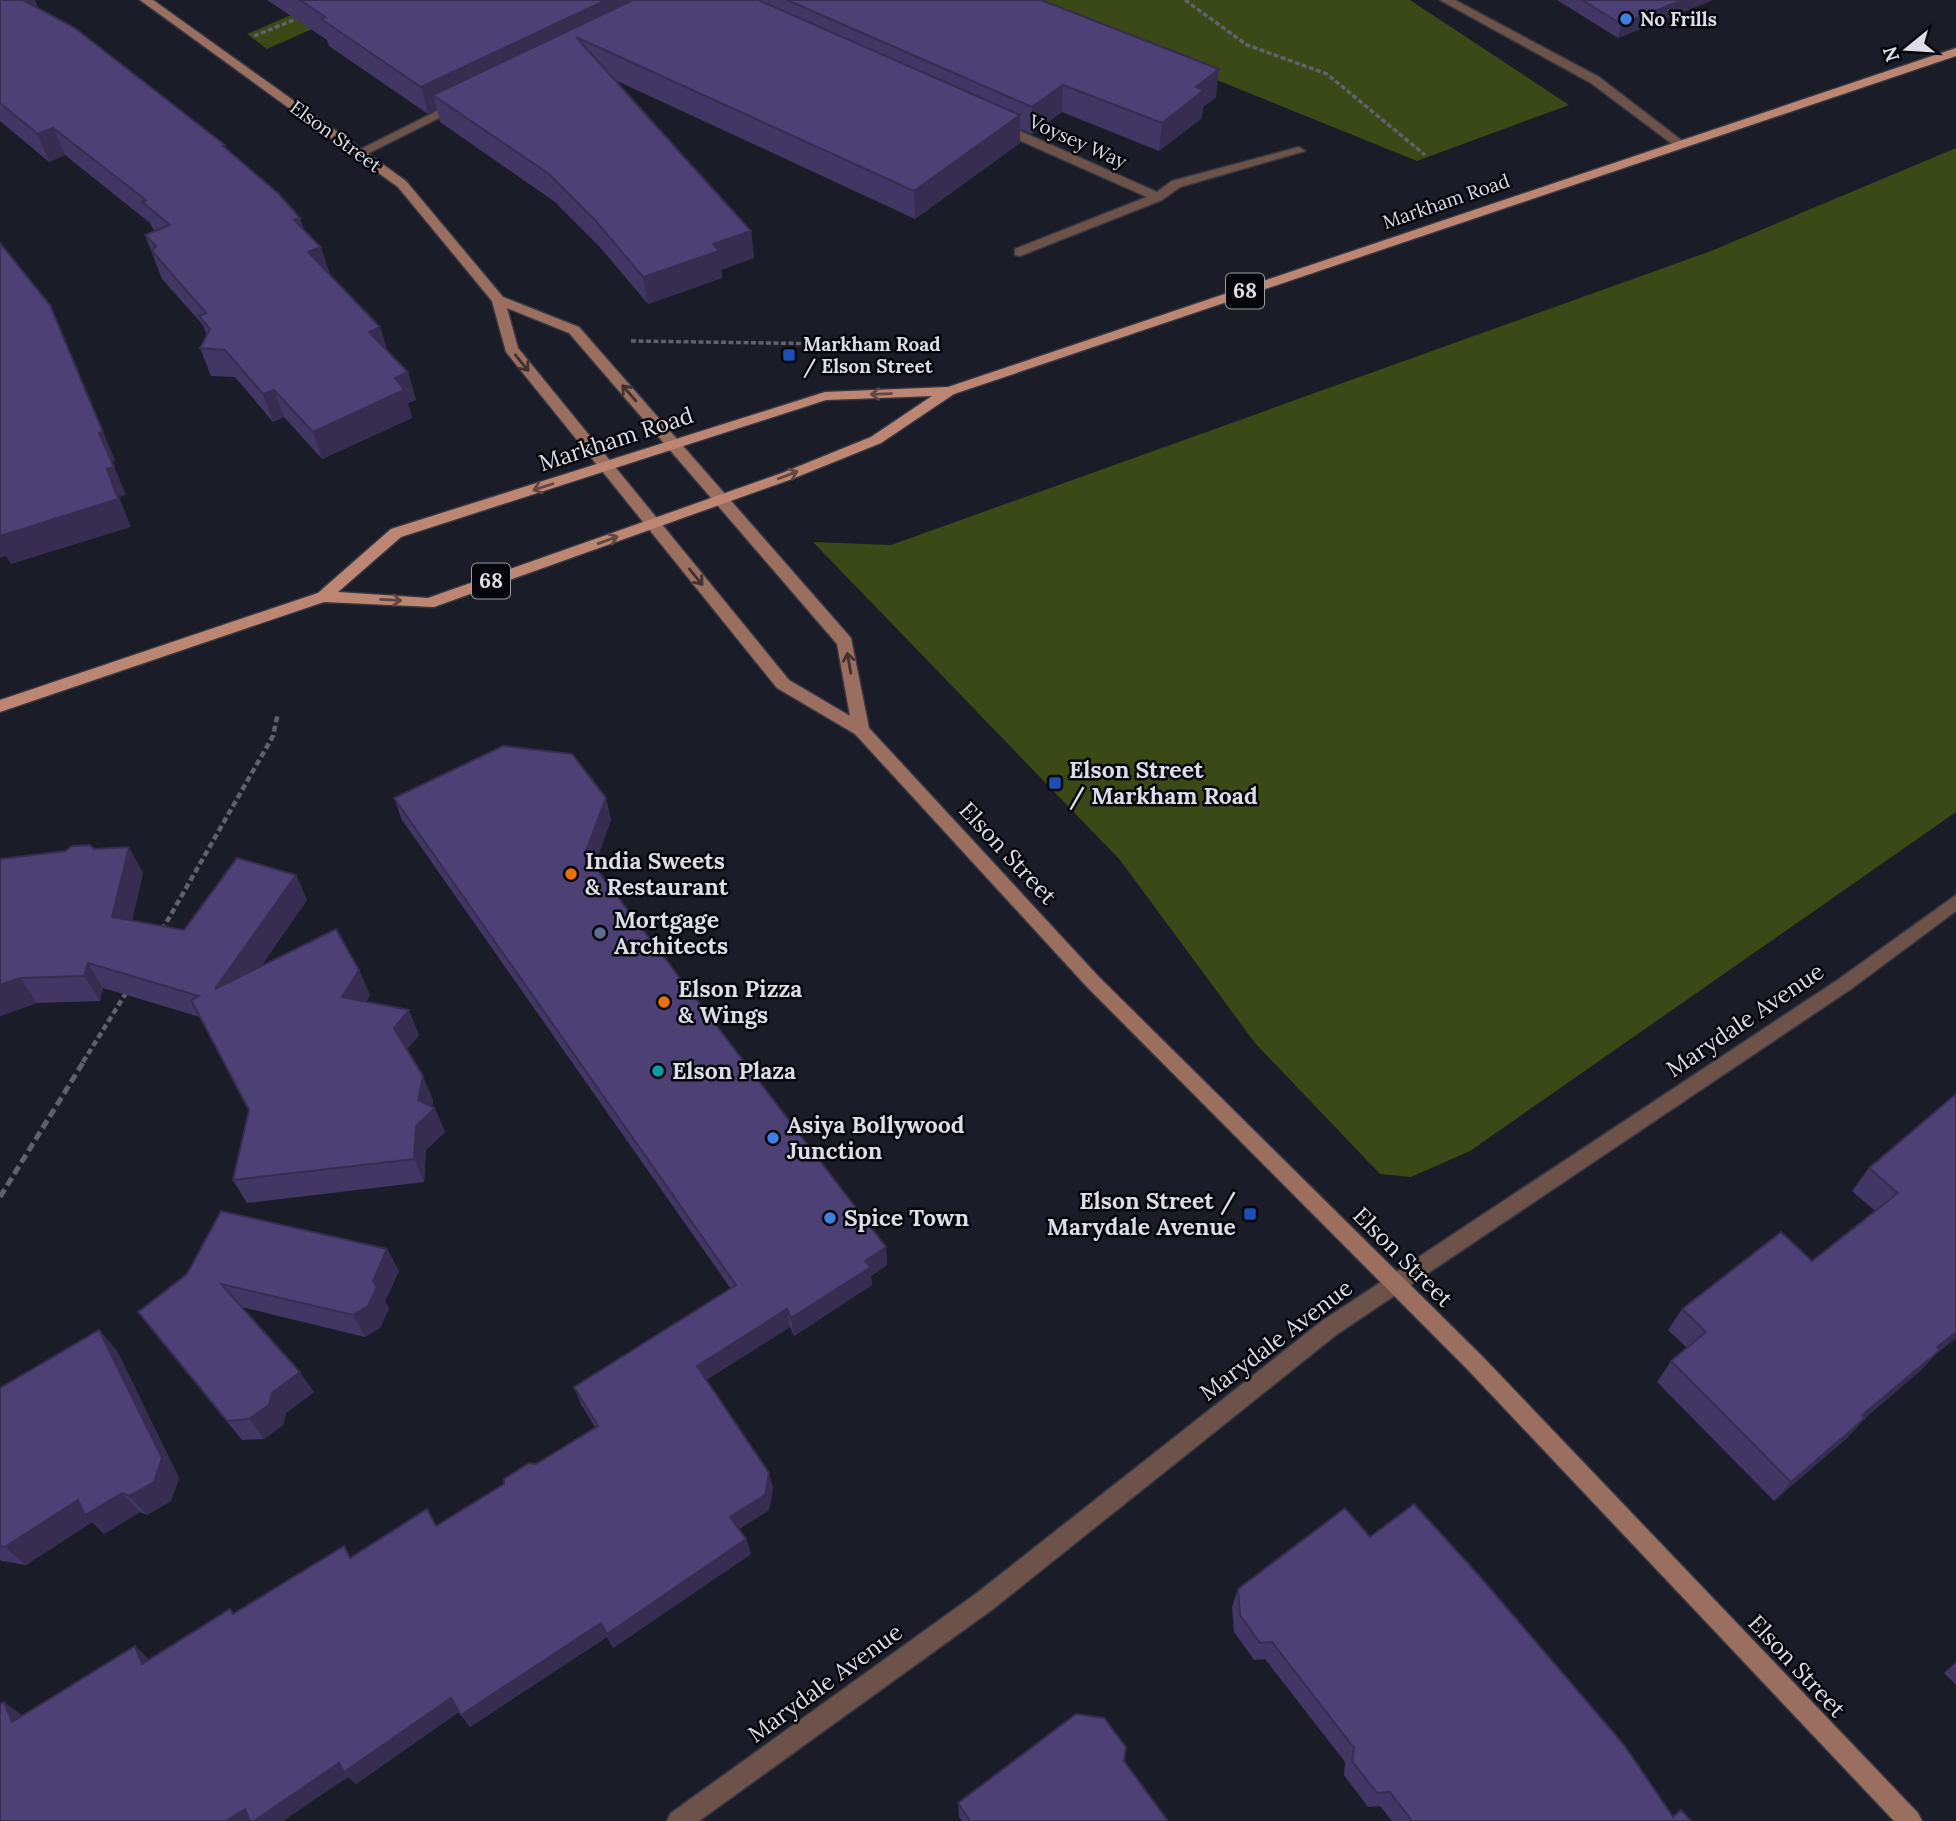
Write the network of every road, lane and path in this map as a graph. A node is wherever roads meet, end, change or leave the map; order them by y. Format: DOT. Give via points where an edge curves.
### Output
graph roads {
  1 [pos="146,0"];
  2 [pos="1185,0"];
  3 [pos="1446,0"];
  4 [pos="308,14"];
  5 [pos="218,51"];
  6 [pos="1956,52"];
  7 [pos="474,98"];
  8 [pos="980,118"];
  9 [pos="1679,143"];
  10 [pos="1299,151"];
  11 [pos="359,153"];
  12 [pos="1425,155"];
  13 [pos="1158,197"];
  14 [pos="1020,252"];
  15 [pos="498,300"];
  16 [pos="630,341"];
  17 [pos="839,344"];
  18 [pos="949,391"];
  19 [pos="674,443"];
  20 [pos="607,465"];
  21 [pos="724,498"];
  22 [pos="653,524"];
  23 [pos="323,597"];
  24 [pos="0,706"];
  25 [pos="278,713"];
  26 [pos="860,730"];
  27 [pos="1956,902"];
  28 [pos="156,940"];
  29 [pos="128,989"];
  30 [pos="0,1197"];
  31 [pos="1397,1285"];
  32 [pos="679,1821"];
  33 [pos="1910,1821"];
  1 -- 5 [label="street, Elson Street"];
  2 -- 12 [label="path" via="1247,44 1327,74"];
  3 -- 9 [label="street" via="1594,80"];
  4 -- 5 [label="path"];
  5 -- 11 [label="street, Elson Street"];
  6 -- 9 [label="main road, Markham Road / 68"];
  7 -- 11 [label="street"];
  8 -- 13 [label="street, Voysey Way"];
  9 -- 18 [label="main road, Markham Road / 68"];
  10 -- 13 [label="street" via="1176,184"];
  11 -- 15 [label="street, Elson Street" via="402,184"];
  13 -- 14 [label="street"];
  19 -- 15 [label="street, Elson Street, one-way" via="574,330"];
  15 -- 20 [label="street, Elson Street, one-way" via="511,349"];
  16 -- 17 [label="path"];
  18 -- 19 [label="main road, Markham Road / 68, one-way" via="825,396"];
  21 -- 18 [label="main road, Markham Road / 68, one-way" via="876,440"];
  19 -- 20 [label="main road, Markham Road / 68"];
  19 -- 21 [label="street, Elson Street"];
  20 -- 22 [label="street, Elson Street"];
  20 -- 23 [label="main road, Markham Road / 68, one-way" via="397,533"];
  21 -- 22 [label="main road, Markham Road / 68"];
  26 -- 21 [label="street, Elson Street, one-way" via="845,642"];
  23 -- 22 [label="main road, Markham Road / 68, one-way" via="429,603"];
  22 -- 26 [label="street, Elson Street, one-way" via="783,684"];
  23 -- 24 [label="main road, Markham Road / 68"];
  25 -- 28 [label="path" via="273,736"];
  26 -- 31 [label="street, Elson Street" via="1093,982"];
  27 -- 31 [label="street, Marydale Avenue" via="1845,984"];
  29 -- 30 [label="path"];
  31 -- 32 [label="street, Marydale Avenue" via="1329,1328 985,1601"];
  31 -- 33 [label="street, Elson Street"];
}
